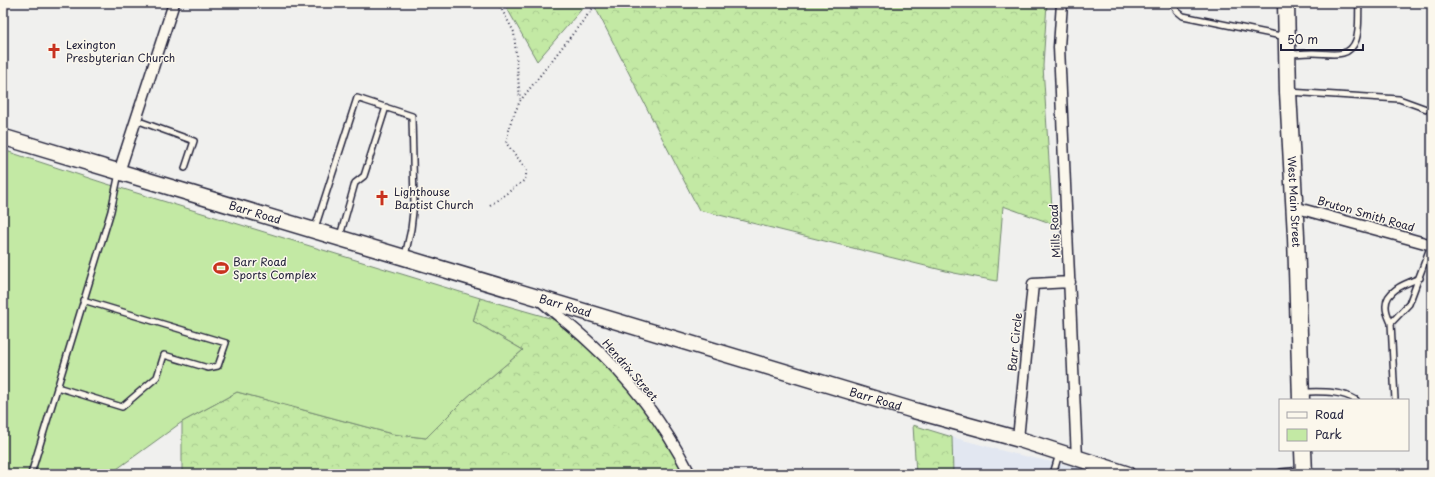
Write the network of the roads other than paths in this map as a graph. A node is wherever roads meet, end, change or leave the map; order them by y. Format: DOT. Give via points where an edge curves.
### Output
graph roads {
  1 [pos="174,3"];
  2 [pos="1062,3"];
  3 [pos="1172,3"];
  4 [pos="1286,3"];
  5 [pos="1359,3"];
  6 [pos="1286,37"];
  7 [pos="1287,54"];
  8 [pos="1288,92"];
  9 [pos="386,108"];
  10 [pos="1432,111"];
  11 [pos="136,120"];
  12 [pos="3,137"];
  13 [pos="185,168"];
  14 [pos="119,172"];
  15 [pos="1294,207"];
  16 [pos="314,230"];
  17 [pos="340,238"];
  18 [pos="1432,245"];
  19 [pos="405,257"];
  20 [pos="1420,278"];
  21 [pos="1070,282"];
  22 [pos="535,296"];
  23 [pos="84,300"];
  24 [pos="1391,323"];
  25 [pos="57,388"];
  26 [pos="1301,396"];
  27 [pos="1354,399"];
  28 [pos="1395,399"];
  29 [pos="1018,439"];
  30 [pos="1303,451"];
  31 [pos="1059,453"];
  32 [pos="1077,459"];
  33 [pos="1304,472"];
  34 [pos="31,474"];
  35 [pos="690,474"];
  36 [pos="1053,474"];
  37 [pos="1127,474"];
  38 [pos="1277,474"];
  1 -- 11 [label="street"];
  2 -- 21 [label="street, Mills Road" via="1059,47"];
  3 -- 6 [label="lane" via="1183,16"];
  4 -- 6 [label="main road, West Main Street"];
  5 -- 7 [label="lane" via="1356,41 1346,53"];
  6 -- 7 [label="main road, West Main Street"];
  7 -- 8 [label="main road, West Main Street"];
  8 -- 10 [label="lane" via="1399,99"];
  8 -- 15 [label="main road, West Main Street"];
  9 -- 16 [label="lane" via="357,98"];
  9 -- 17 [label="lane" via="364,176 355,183"];
  9 -- 19 [label="lane" via="412,116 414,203"];
  11 -- 13 [label="lane" via="194,141"];
  11 -- 14 [label="street"];
  12 -- 14 [label="street, Barr Road"];
  14 -- 16 [label="street, Barr Road"];
  14 -- 23 [label="lane" via="111,211"];
  15 -- 18 [label="street, Bruton Smith Road"];
  15 -- 26 [label="main road, West Main Street"];
  16 -- 17 [label="street, Barr Road"];
  17 -- 19 [label="street, Barr Road"];
  18 -- 20 [label="lane"];
  19 -- 22 [label="street, Barr Road"];
  20 -- 24 [label="lane" via="1409,304"];
  20 -- 24 [label="lane" via="1400,286 1390,294 1386,306"];
  21 -- 29 [label="street, Barr Circle" via="1033,284"];
  21 -- 32 [label="street, Mills Road"];
  22 -- 29 [label="street, Barr Road" via="912,410"];
  22 -- 35 [label="street, Hendrix Street" via="589,341 639,395"];
  23 -- 25 [label="lane"];
  23 -- 25 [label="lane" via="226,343 218,366 208,368 164,355 157,377 122,407"];
  24 -- 28 [label="lane"];
  25 -- 34 [label="lane"];
  26 -- 27 [label="lane" via="1341,394"];
  29 -- 31 [label="street, Barr Road"];
  30 -- 33 [label="main road"];
  31 -- 32 [label="street, Barr Road"];
  31 -- 36 [label="lane"];
  32 -- 37 [label="street, Barr Road"];
  33 -- 38 [label="lane"];
}
